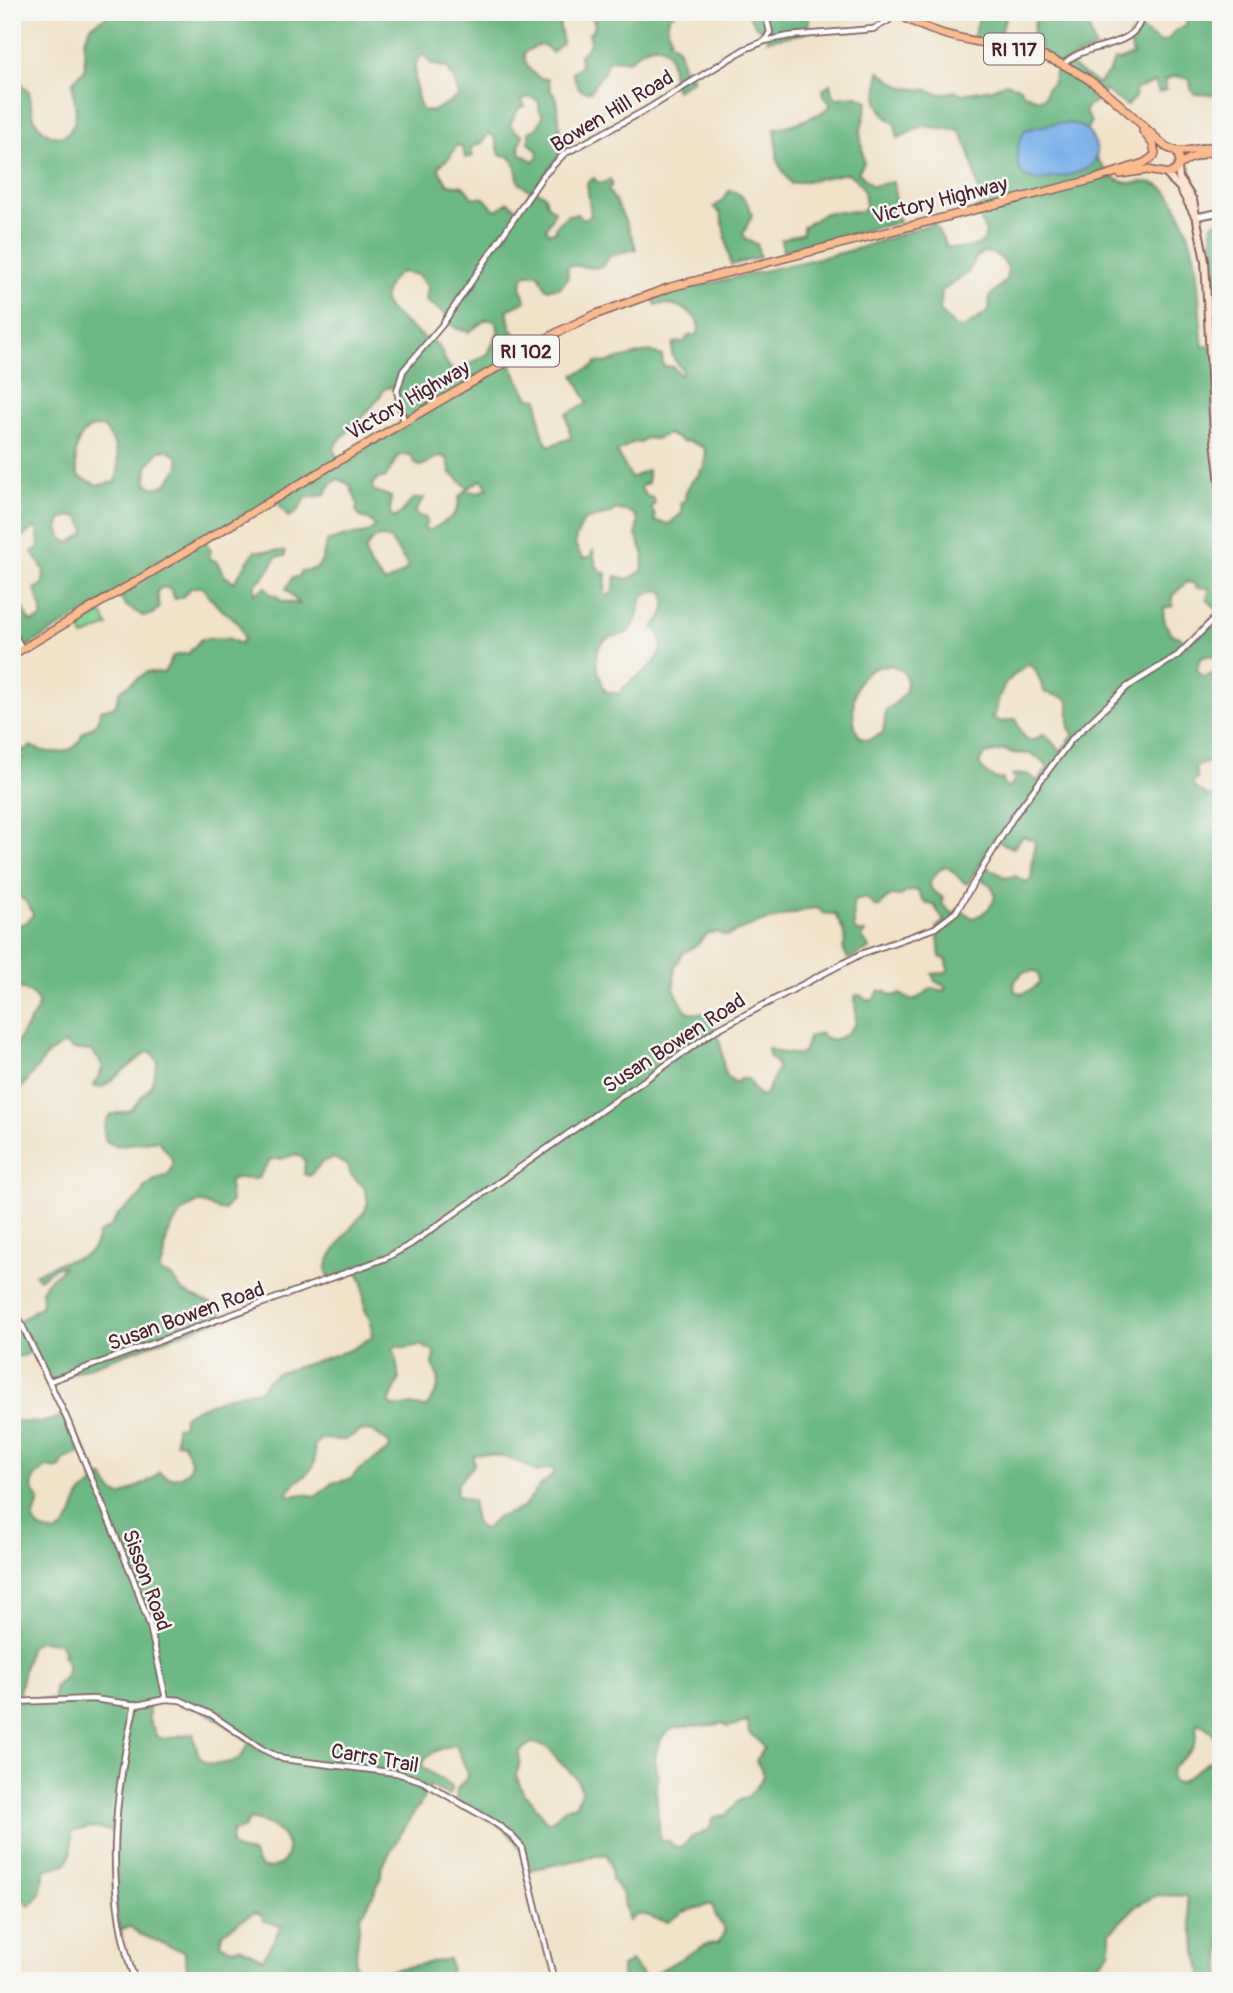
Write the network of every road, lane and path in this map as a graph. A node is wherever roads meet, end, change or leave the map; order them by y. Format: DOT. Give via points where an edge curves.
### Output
graph roads {
  1 [pos="765,12"];
  2 [pos="895,12"];
  3 [pos="1143,12"];
  4 [pos="765,41"];
  5 [pos="1063,65"];
  6 [pos="1124,106"];
  7 [pos="1221,146"];
  8 [pos="1166,147"];
  9 [pos="1176,151"];
  10 [pos="1154,154"];
  11 [pos="1178,167"];
  12 [pos="1162,173"];
  13 [pos="1096,179"];
  14 [pos="1221,212"];
  15 [pos="1196,218"];
  16 [pos="404,422"];
  17 [pos="12,474"];
  18 [pos="1221,492"];
  19 [pos="12,497"];
  20 [pos="1221,612"];
  21 [pos="12,629"];
  22 [pos="12,640"];
  23 [pos="21,647"];
  24 [pos="12,655"];
  25 [pos="12,1304"];
  26 [pos="50,1381"];
  27 [pos="166,1699"];
  28 [pos="12,1702"];
  29 [pos="135,1704"];
  30 [pos="135,1981"];
  31 [pos="554,1981"];
  1 -- 4 [label="street" via="770,32"];
  2 -- 4 [label="street, Bowen Hill Road" via="873,29"];
  2 -- 5 [label="main road, RI 117" via="937,33 1028,52"];
  3 -- 5 [label="street" via="1139,25 1126,38 1081,52"];
  4 -- 16 [label="street, Bowen Hill Road" via="737,53 556,161 439,330 398,379"];
  5 -- 6 [label="main road, RI 117"];
  6 -- 8 [label="main road"];
  6 -- 10 [label="main road, RI 117" via="1153,144"];
  7 -- 9 [label="main road"];
  7 -- 11 [label="main road"];
  8 -- 9 [label="main road"];
  8 -- 10 [label="main road"];
  9 -- 11 [label="main road"];
  10 -- 12 [label="main road" via="1153,164"];
  10 -- 13 [label="main road, Victory Highway / RI 102" via="1144,163"];
  11 -- 12 [label="main road"];
  11 -- 15 [label="main road"];
  12 -- 13 [label="main road, Victory Highway / RI 102" via="1147,170"];
  12 -- 15 [label="main road" via="1180,188"];
  13 -- 16 [label="main road, Victory Highway / RI 102" via="646,295 558,332"];
  14 -- 15 [label="street"];
  15 -- 18 [label="main road" via="1207,274"];
  16 -- 23 [label="main road, Victory Highway / RI 102"];
  17 -- 19 [label="street"];
  20 -- 26 [label="street, Susan Bowen Road" via="1177,656 1127,687 1071,740 1014,816 956,912 943,924 861,954 716,1030 406,1248"];
  21 -- 23 [label="street"];
  22 -- 23 [label="street"];
  23 -- 24 [label="main road, Victory Highway / RI 102"];
  25 -- 26 [label="street, Sisson Road"];
  26 -- 27 [label="street, Sisson Road" via="133,1578 150,1626"];
  27 -- 29 [label="street"];
  27 -- 31 [label="street, Carrs Trail" via="201,1709 283,1759 397,1773 422,1781 510,1834 526,1861"];
  28 -- 29 [label="street" via="93,1699"];
  29 -- 30 [label="street" via="122,1767 114,1857 116,1900"];
}
